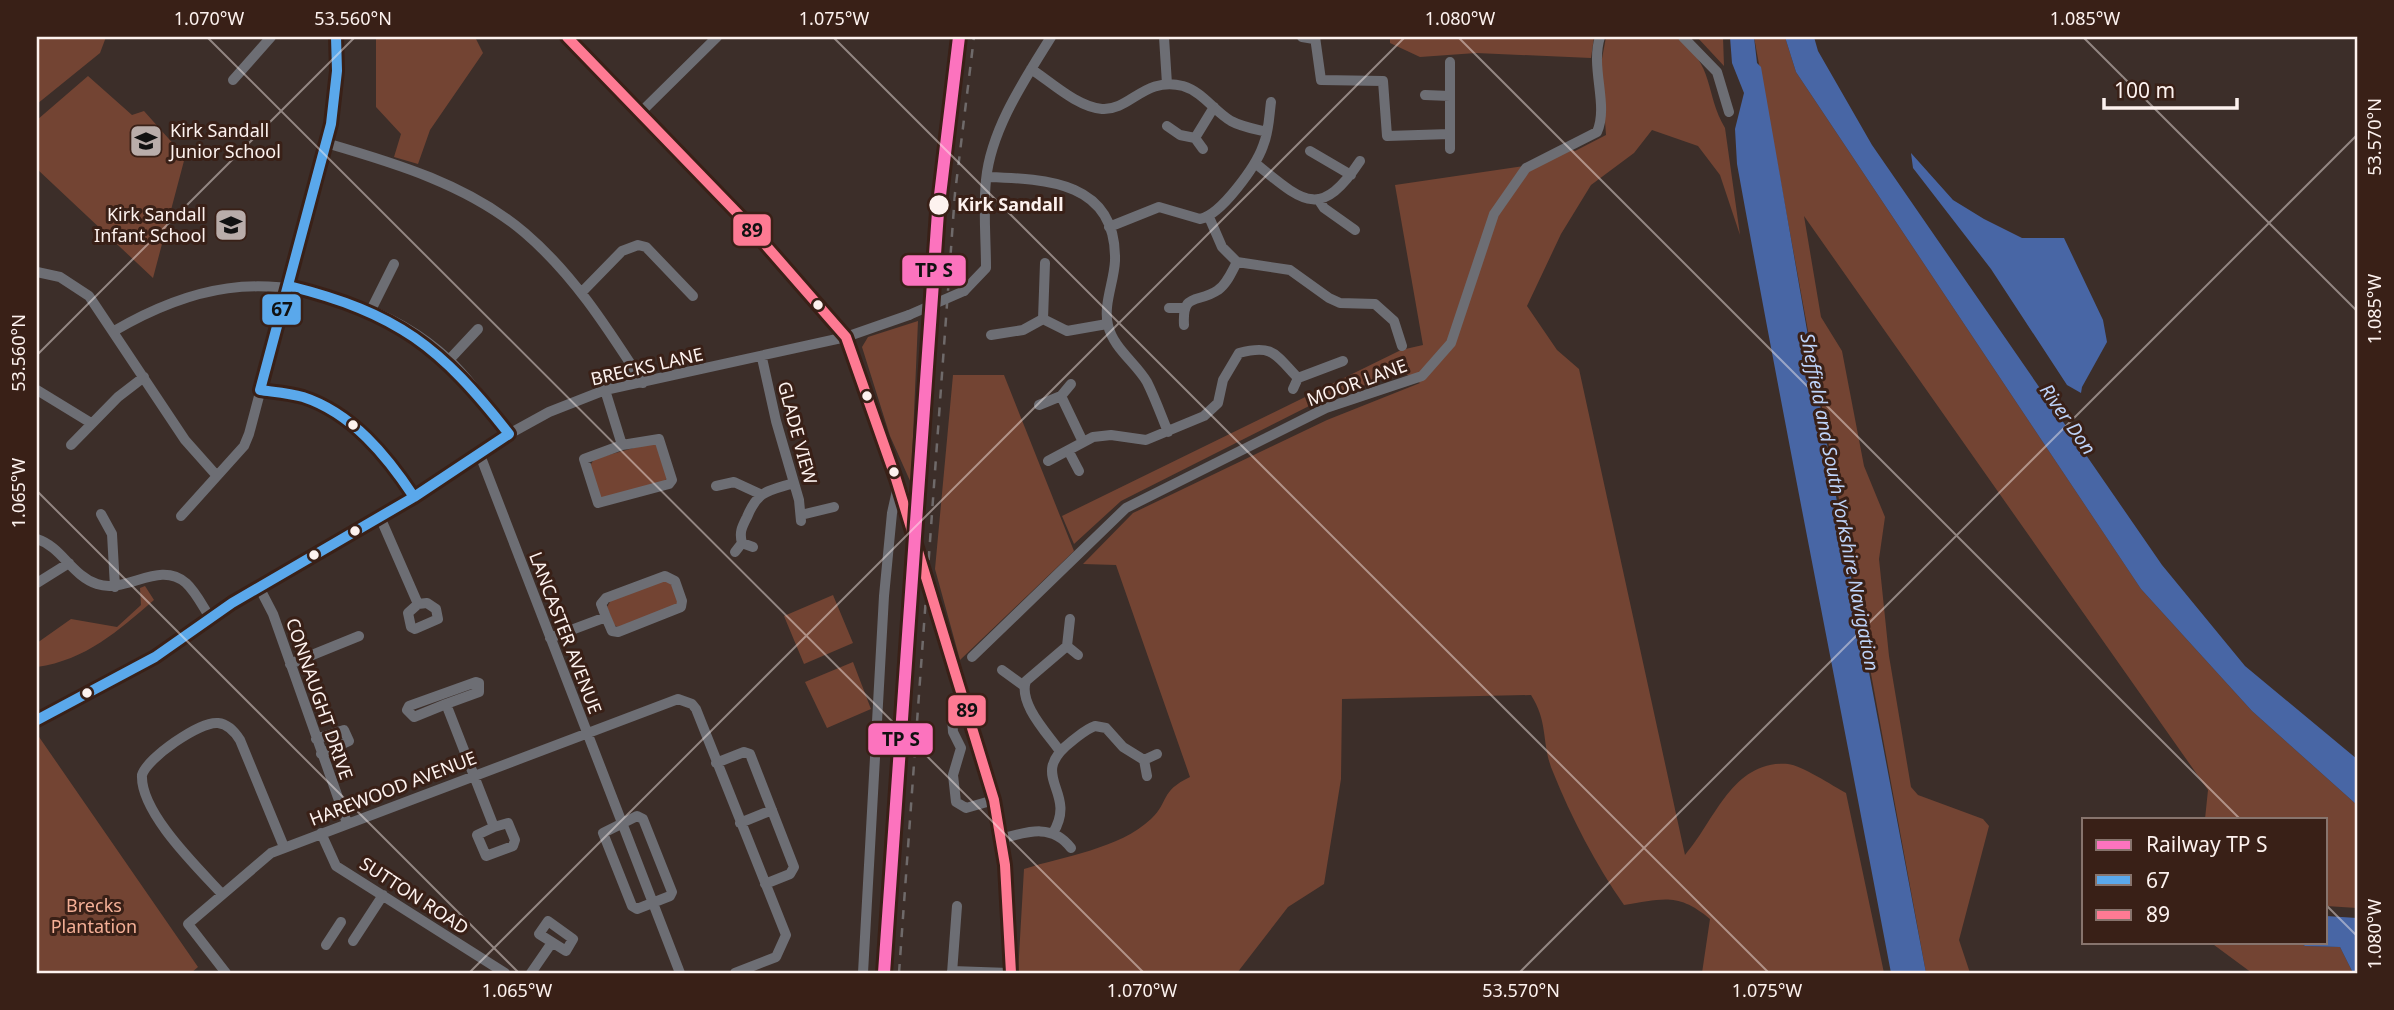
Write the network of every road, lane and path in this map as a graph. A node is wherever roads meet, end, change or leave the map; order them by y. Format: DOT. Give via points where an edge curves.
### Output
graph roads {
  1 [pos="271,37"];
  2 [pos="336,37"];
  3 [pos="567,37"];
  4 [pos="717,37"];
  5 [pos="1051,37"];
  6 [pos="1164,37"];
  7 [pos="1302,37"];
  8 [pos="1600,37"];
  9 [pos="1683,37"];
  10 [pos="1315,38"];
  11 [pos="1450,62"];
  12 [pos="1031,69"];
  13 [pos="233,80"];
  14 [pos="1167,84"];
  15 [pos="1425,95"];
  16 [pos="1450,96"];
  17 [pos="1271,103"];
  18 [pos="1214,107"];
  19 [pos="642,111"];
  20 [pos="1728,112"];
  21 [pos="1167,126"];
  22 [pos="1267,132"];
  23 [pos="1450,134"];
  24 [pos="1195,138"];
  25 [pos="326,144"];
  26 [pos="1203,149"];
  27 [pos="1450,149"];
  28 [pos="1310,151"];
  29 [pos="1360,161"];
  30 [pos="1255,163"];
  31 [pos="1351,175"];
  32 [pos="986,177"];
  33 [pos="1318,199"];
  34 [pos="1209,217"];
  35 [pos="1109,227"];
  36 [pos="1355,230"];
  37 [pos="1237,262"];
  38 [pos="1045,263"];
  39 [pos="394,264"];
  40 [pos="37,272"];
  41 [pos="289,286"];
  42 [pos="582,292"];
  43 [pos="693,296"];
  44 [pos="1169,308"];
  45 [pos="1184,308"];
  46 [pos="371,310"];
  47 [pos="1043,319"];
  48 [pos="1408,322"];
  49 [pos="1107,324"];
  50 [pos="1184,325"];
  51 [pos="1396,326"];
  52 [pos="478,329"];
  53 [pos="114,331"];
  54 [pos="991,335"];
  55 [pos="846,337"];
  56 [pos="1402,346"];
  57 [pos="762,358"];
  58 [pos="449,360"];
  59 [pos="1343,361"];
  60 [pos="144,377"];
  61 [pos="1298,378"];
  62 [pos="643,383"];
  63 [pos="1071,384"];
  64 [pos="1293,389"];
  65 [pos="37,390"];
  66 [pos="260,390"];
  67 [pos="605,390"];
  68 [pos="1061,396"];
  69 [pos="1039,405"];
  70 [pos="91,423"];
  71 [pos="1168,432"];
  72 [pos="509,434"];
  73 [pos="1083,442"];
  74 [pos="622,445"];
  75 [pos="71,446"];
  76 [pos="1069,452"];
  77 [pos="480,455"];
  78 [pos="1048,461"];
  79 [pos="1079,471"];
  80 [pos="217,476"];
  81 [pos="897,482"];
  82 [pos="794,483"];
  83 [pos="716,486"];
  84 [pos="760,494"];
  85 [pos="414,497"];
  86 [pos="834,507"];
  87 [pos="102,514"];
  88 [pos="181,516"];
  89 [pos="380,517"];
  90 [pos="37,539"];
  91 [pos="743,547"];
  92 [pos="69,563"];
  93 [pos="37,583"];
  94 [pos="115,587"];
  95 [pos="259,587"];
  96 [pos="418,604"];
  97 [pos="606,617"];
  98 [pos="211,619"];
  99 [pos="1070,619"];
  100 [pos="359,636"];
  101 [pos="550,638"];
  102 [pos="1067,646"];
  103 [pos="1078,655"];
  104 [pos="972,657"];
  105 [pos="290,664"];
  106 [pos="1002,670"];
  107 [pos="1024,686"];
  108 [pos="446,705"];
  109 [pos="952,717"];
  110 [pos="37,720"];
  111 [pos="586,733"];
  112 [pos="316,738"];
  113 [pos="1059,750"];
  114 [pos="321,754"];
  115 [pos="1157,754"];
  116 [pos="1144,760"];
  117 [pos="716,763"];
  118 [pos="474,776"];
  119 [pos="1147,776"];
  120 [pos="994,800"];
  121 [pos="772,810"];
  122 [pos="622,822"];
  123 [pos="740,822"];
  124 [pos="347,823"];
  125 [pos="494,827"];
  126 [pos="321,833"];
  127 [pos="1053,833"];
  128 [pos="1004,838"];
  129 [pos="284,847"];
  130 [pos="1071,848"];
  131 [pos="765,884"];
  132 [pos="221,893"];
  133 [pos="383,895"];
  134 [pos="652,902"];
  135 [pos="957,906"];
  136 [pos="551,944"];
  137 [pos="326,945"];
  138 [pos="219,971"];
  139 [pos="952,972"];
  140 [pos="505,973"];
  141 [pos="531,973"];
  142 [pos="680,973"];
  143 [pos="735,973"];
  144 [pos="863,973"];
  145 [pos="1010,973"];
  1 -- 13 [label="street"];
  2 -- 25 [label="street" via="337,71"];
  3 -- 19 [label="street"];
  4 -- 19 [label="street"];
  5 -- 12 [label="street"];
  6 -- 14 [label="street"];
  7 -- 10 [label="street"];
  8 -- 104 [label="street, MOOR LANE" via="1595,55 1601,119 1597,132 1526,168 1519,176 1494,214 1451,343 1422,376 1326,408 1126,508"];
  9 -- 20 [label="street" via="1717,72"];
  10 -- 23 [label="street" via="1321,80 1383,81 1387,136"];
  11 -- 16 [label="street"];
  12 -- 14 [label="street" via="1083,103 1103,109 1146,88"];
  12 -- 32 [label="street" via="999,132"];
  14 -- 18 [label="street" via="1184,86"];
  15 -- 16 [label="street"];
  16 -- 23 [label="street"];
  17 -- 22 [label="street"];
  18 -- 22 [label="street" via="1239,125"];
  18 -- 24 [label="street"];
  19 -- 55 [label="street"];
  21 -- 24 [label="street"];
  22 -- 30 [label="street"];
  23 -- 27 [label="street"];
  24 -- 26 [label="street"];
  25 -- 41 [label="street"];
  25 -- 42 [label="street" via="393,162 475,201 524,232"];
  28 -- 31 [label="street"];
  29 -- 31 [label="street"];
  30 -- 33 [label="street" via="1293,194"];
  30 -- 34 [label="street"];
  31 -- 33 [label="street" via="1339,191"];
  32 -- 35 [label="street" via="1063,184 1089,198"];
  32 -- 55 [label="street, BRECKS LANE, bridge" via="986,268 964,290"];
  33 -- 36 [label="street"];
  34 -- 35 [label="street" via="1200,219 1159,207"];
  34 -- 37 [label="street" via="1222,247"];
  35 -- 49 [label="street" via="1115,261"];
  37 -- 45 [label="street" via="1219,290 1193,299"];
  37 -- 51 [label="street" via="1290,270 1340,303 1375,304"];
  38 -- 47 [label="street"];
  39 -- 46 [label="street"];
  40 -- 53 [label="street" via="74,284 89,296"];
  41 -- 46 [label="street"];
  41 -- 53 [label="street" via="205,292 159,306"];
  41 -- 66 [label="street"];
  42 -- 43 [label="street" via="622,251 638,245 646,247"];
  42 -- 62 [label="street"];
  44 -- 45 [label="street"];
  45 -- 50 [label="street"];
  46 -- 58 [label="street" via="404,326"];
  47 -- 49 [label="street" via="1067,331"];
  47 -- 54 [label="street" via="1023,330"];
  48 -- 51 [label="street"];
  49 -- 71 [label="street" via="1147,383"];
  51 -- 56 [label="street"];
  52 -- 58 [label="street"];
  53 -- 60 [label="street"];
  55 -- 57 [label="street, BRECKS LANE"];
  55 -- 81 [label="street"];
  57 -- 62 [label="street, BRECKS LANE"];
  57 -- 82 [label="street, GLADE VIEW"];
  58 -- 72 [label="street"];
  59 -- 61 [label="street"];
  60 -- 70 [label="street"];
  60 -- 80 [label="street" via="185,440"];
  61 -- 64 [label="street"];
  61 -- 71 [label="street" via="1273,351 1239,353 1210,412"];
  62 -- 67 [label="street, BRECKS LANE"];
  63 -- 68 [label="street"];
  65 -- 70 [label="street"];
  66 -- 80 [label="street" via="243,446"];
  66 -- 85 [label="street" via="308,399 357,429 383,451"];
  67 -- 72 [label="street, BRECKS LANE"];
  67 -- 74 [label="street"];
  68 -- 69 [label="street"];
  68 -- 73 [label="street"];
  70 -- 75 [label="street"];
  71 -- 73 [label="street" via="1146,440 1111,435"];
  72 -- 77 [label="street, BRECKS LANE"];
  73 -- 76 [label="street"];
  74 -- 74 [label="street" via="659,439 671,482 598,503 584,459"];
  76 -- 78 [label="street"];
  76 -- 79 [label="street"];
  77 -- 85 [label="street, BRECKS LANE"];
  77 -- 101 [label="street, LANCASTER AVENUE"];
  80 -- 88 [label="street"];
  81 -- 120 [label="street, bridge"];
  81 -- 144 [label="street" via="884,596"];
  82 -- 84 [label="street"];
  82 -- 86 [label="street, GLADE VIEW" via="801,518"];
  83 -- 84 [label="street" via="734,482"];
  84 -- 91 [label="street" via="741,526"];
  85 -- 89 [label="street, BRECKS LANE"];
  87 -- 94 [label="street" via="112,534"];
  89 -- 95 [label="street, BRECKS LANE"];
  89 -- 96 [label="street"];
  90 -- 92 [label="street" via="56,548"];
  92 -- 93 [label="street"];
  92 -- 94 [label="street" via="89,581"];
  94 -- 98 [label="street" via="158,575 178,578 193,591"];
  95 -- 98 [label="street, BRECKS LANE"];
  95 -- 105 [label="street, CONNAUGHT DRIVE"];
  97 -- 97 [label="street" via="602,600 665,576 675,581 681,607 618,632 612,631"];
  97 -- 101 [label="street"];
  98 -- 110 [label="street, BRECKS LANE" via="123,676"];
  99 -- 102 [label="street"];
  100 -- 105 [label="street"];
  101 -- 111 [label="street, LANCASTER AVENUE"];
  102 -- 103 [label="street"];
  102 -- 107 [label="street"];
  105 -- 112 [label="street, CONNAUGHT DRIVE"];
  106 -- 107 [label="street"];
  107 -- 113 [label="street" via="1027,703"];
  108 -- 108 [label="street" via="414,716 407,710 479,683 480,692"];
  108 -- 118 [label="street"];
  109 -- 120 [label="street" via="961,748 953,775 956,802 966,808"];
  111 -- 117 [label="street, HAREWOOD AVENUE" via="678,699 696,709"];
  111 -- 118 [label="street, HAREWOOD AVENUE"];
  111 -- 122 [label="street, LANCASTER AVENUE"];
  112 -- 114 [label="street, CONNAUGHT DRIVE"];
  112 -- 114 [label="street" via="344,730 349,741"];
  113 -- 116 [label="street" via="1095,726 1106,728 1123,747"];
  113 -- 127 [label="street" via="1052,772 1061,810"];
  114 -- 124 [label="street, CONNAUGHT DRIVE"];
  115 -- 116 [label="street"];
  116 -- 119 [label="street"];
  117 -- 121 [label="street" via="750,754"];
  117 -- 123 [label="street, HAREWOOD AVENUE"];
  118 -- 124 [label="street, HAREWOOD AVENUE"];
  118 -- 125 [label="street"];
  120 -- 128 [label="street"];
  121 -- 123 [label="street"];
  121 -- 131 [label="street" via="794,867"];
  122 -- 134 [label="street, LANCASTER AVENUE"];
  122 -- 134 [label="street" via="603,832 633,909"];
  122 -- 134 [label="street" via="637,816 643,820 672,892"];
  123 -- 131 [label="street, HAREWOOD AVENUE"];
  124 -- 126 [label="street, HAREWOOD AVENUE"];
  126 -- 129 [label="street, HAREWOOD AVENUE"];
  126 -- 133 [label="street, SUTTON ROAD" via="336,866"];
  127 -- 128 [label="street" via="1035,831"];
  127 -- 130 [label="street"];
  128 -- 145 [label="street"];
  129 -- 132 [label="street, HAREWOOD AVENUE" via="263,857"];
  129 -- 132 [label="street" via="232,729 220,723 204,725 151,759 142,775 148,799 177,844"];
  131 -- 143 [label="street, HAREWOOD AVENUE" via="786,940 776,957"];
  132 -- 138 [label="street, HAREWOOD AVENUE" via="188,924"];
  133 -- 137 [label="street" via="356,937 339,920"];
  133 -- 140 [label="street, SUTTON ROAD"];
  134 -- 142 [label="street, LANCASTER AVENUE"];
  135 -- 139 [label="street"];
  136 -- 141 [label="street"];
  139 -- 145 [label="street"];
}
